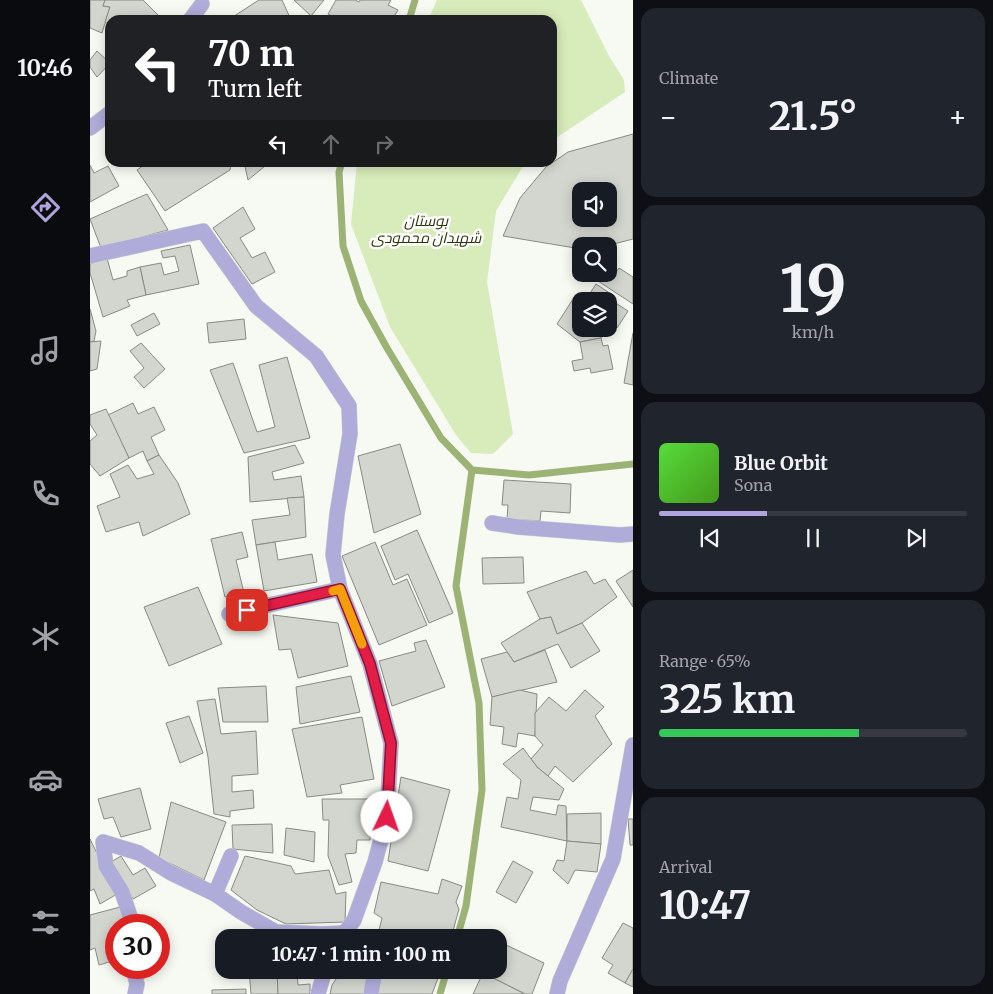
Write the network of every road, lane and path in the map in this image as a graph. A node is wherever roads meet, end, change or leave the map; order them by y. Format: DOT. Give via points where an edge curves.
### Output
graph roads {
  1 [pos="204,1"];
  2 [pos="194,15"];
  3 [pos="105,117"];
  4 [pos="90,128"];
  5 [pos="90,256"];
  6 [pos="492,523"];
  7 [pos="633,534"];
  8 [pos="340,589"];
  9 [pos="228,614"];
  10 [pos="633,746"];
  11 [pos="231,856"];
  12 [pos="215,894"];
  13 [pos="129,914"];
  14 [pos="271,929"];
  15 [pos="350,929"];
  16 [pos="135,979"];
  17 [pos="322,979"];
  18 [pos="374,979"];
  19 [pos="134,994"];
  20 [pos="318,994"];
  21 [pos="371,994"];
  22 [pos="557,994"];
  1 -- 2 [label="street"];
  3 -- 4 [label="street"];
  5 -- 8 [label="street" via="203,231 256,306 316,356 349,406 350,434 333,555"];
  6 -- 7 [label="street"];
  8 -- 9 [label="street"];
  8 -- 15 [label="street" via="370,664 391,743 387,817 375,862"];
  10 -- 22 [label="street" via="613,859"];
  11 -- 12 [label="street"];
  12 -- 13 [label="street" via="139,854 103,842 106,866 122,892"];
  12 -- 14 [label="street"];
  16 -- 19 [label="street"];
  17 -- 20 [label="street"];
  18 -- 21 [label="street"];
}
